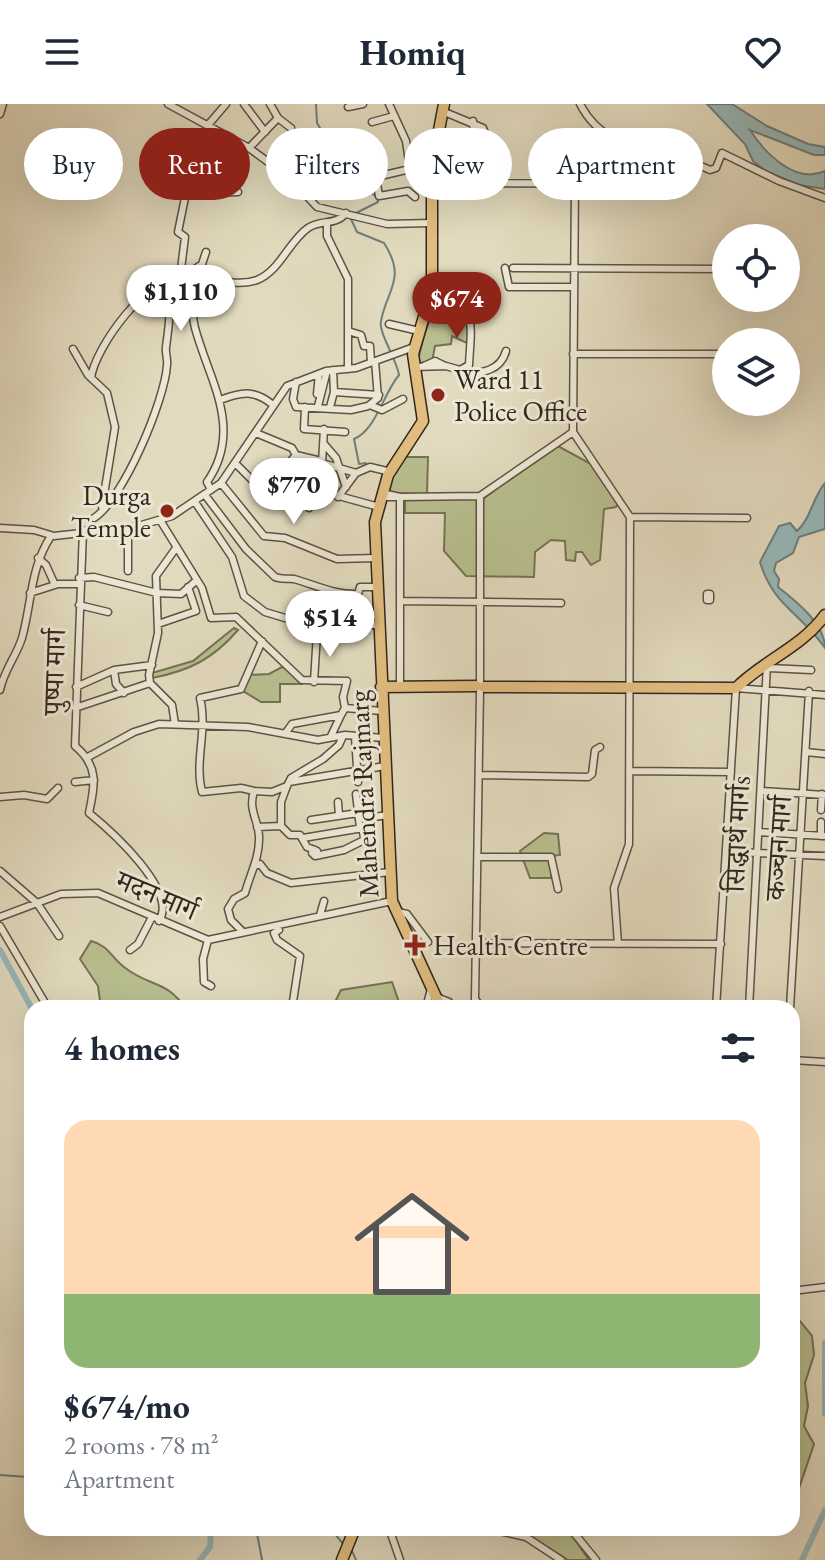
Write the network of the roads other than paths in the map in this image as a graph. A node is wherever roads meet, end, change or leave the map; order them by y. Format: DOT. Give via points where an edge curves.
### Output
graph roads {
  1 [pos="3,104"];
  2 [pos="226,104"];
  3 [pos="244,104"];
  4 [pos="270,104"];
  5 [pos="363,104"];
  6 [pos="389,104"];
  7 [pos="580,104"];
  8 [pos="173,105"];
  9 [pos="348,107"];
  10 [pos="443,107"];
  11 [pos="0,114"];
  12 [pos="394,116"];
  13 [pos="278,118"];
  14 [pos="473,121"];
  15 [pos="372,122"];
  16 [pos="208,125"];
  17 [pos="213,128"];
  18 [pos="291,128"];
  19 [pos="440,128"];
  20 [pos="474,128"];
  21 [pos="483,128"];
  22 [pos="597,128"];
  23 [pos="265,132"];
  24 [pos="404,137"];
  25 [pos="250,147"];
  26 [pos="250,149"];
  27 [pos="703,167"];
  28 [pos="404,170"];
  29 [pos="404,192"];
  30 [pos="825,198"];
  31 [pos="185,200"];
  32 [pos="432,200"];
  33 [pos="575,200"];
  34 [pos="347,213"];
  35 [pos="327,223"];
  36 [pos="432,223"];
  37 [pos="206,252"];
  38 [pos="574,269"];
  39 [pos="712,269"];
  40 [pos="186,275"];
  41 [pos="170,280"];
  42 [pos="574,287"];
  43 [pos="432,289"];
  44 [pos="389,324"];
  45 [pos="348,331"];
  46 [pos="419,331"];
  47 [pos="414,347"];
  48 [pos="73,349"];
  49 [pos="506,351"];
  50 [pos="573,354"];
  51 [pos="712,354"];
  52 [pos="373,362"];
  53 [pos="419,366"];
  54 [pos="348,369"];
  55 [pos="330,370"];
  56 [pos="464,370"];
  57 [pos="319,374"];
  58 [pos="91,378"];
  59 [pos="296,382"];
  60 [pos="334,392"];
  61 [pos="317,394"];
  62 [pos="379,395"];
  63 [pos="403,399"];
  64 [pos="220,400"];
  65 [pos="273,405"];
  66 [pos="318,406"];
  67 [pos="305,407"];
  68 [pos="330,407"];
  69 [pos="374,408"];
  70 [pos="324,429"];
  71 [pos="345,432"];
  72 [pos="573,432"];
  73 [pos="256,433"];
  74 [pos="324,444"];
  75 [pos="296,455"];
  76 [pos="322,462"];
  77 [pos="236,464"];
  78 [pos="341,469"];
  79 [pos="391,472"];
  80 [pos="356,473"];
  81 [pos="221,483"];
  82 [pos="346,487"];
  83 [pos="285,490"];
  84 [pos="317,490"];
  85 [pos="208,493"];
  86 [pos="295,494"];
  87 [pos="480,496"];
  88 [pos="338,497"];
  89 [pos="400,497"];
  90 [pos="381,499"];
  91 [pos="195,502"];
  92 [pos="309,508"];
  93 [pos="630,517"];
  94 [pos="94,518"];
  95 [pos="747,518"];
  96 [pos="160,520"];
  97 [pos="0,527"];
  98 [pos="128,527"];
  99 [pos="85,530"];
  100 [pos="51,536"];
  101 [pos="176,548"];
  102 [pos="38,558"];
  103 [pos="376,558"];
  104 [pos="128,571"];
  105 [pos="197,580"];
  106 [pos="79,581"];
  107 [pos="55,585"];
  108 [pos="188,587"];
  109 [pos="377,587"];
  110 [pos="30,593"];
  111 [pos="157,593"];
  112 [pos="400,601"];
  113 [pos="480,602"];
  114 [pos="561,603"];
  115 [pos="79,605"];
  116 [pos="108,612"];
  117 [pos="822,618"];
  118 [pos="158,624"];
  119 [pos="378,625"];
  120 [pos="317,633"];
  121 [pos="262,641"];
  122 [pos="152,665"];
  123 [pos="768,666"];
  124 [pos="114,670"];
  125 [pos="811,670"];
  126 [pos="1,676"];
  127 [pos="314,682"];
  128 [pos="150,683"];
  129 [pos="480,686"];
  130 [pos="76,687"];
  131 [pos="381,687"];
  132 [pos="400,687"];
  133 [pos="630,687"];
  134 [pos="736,688"];
  135 [pos="768,689"];
  136 [pos="0,690"];
  137 [pos="809,691"];
  138 [pos="124,693"];
  139 [pos="825,695"];
  140 [pos="75,708"];
  141 [pos="382,711"];
  142 [pos="343,712"];
  143 [pos="317,721"];
  144 [pos="175,724"];
  145 [pos="205,726"];
  146 [pos="285,734"];
  147 [pos="343,736"];
  148 [pos="355,737"];
  149 [pos="384,738"];
  150 [pos="316,740"];
  151 [pos="600,747"];
  152 [pos="806,752"];
  153 [pos="824,752"];
  154 [pos="88,757"];
  155 [pos="385,766"];
  156 [pos="357,770"];
  157 [pos="629,771"];
  158 [pos="731,772"];
  159 [pos="479,775"];
  160 [pos="94,780"];
  161 [pos="75,782"];
  162 [pos="358,782"];
  163 [pos="288,784"];
  164 [pos="58,788"];
  165 [pos="253,791"];
  166 [pos="762,791"];
  167 [pos="804,793"];
  168 [pos="356,794"];
  169 [pos="824,794"];
  170 [pos="0,797"];
  171 [pos="338,802"];
  172 [pos="319,808"];
  173 [pos="821,810"];
  174 [pos="388,815"];
  175 [pos="339,816"];
  176 [pos="359,816"];
  177 [pos="315,820"];
  178 [pos="821,822"];
  179 [pos="281,826"];
  180 [pos="257,827"];
  181 [pos="360,828"];
  182 [pos="759,832"];
  183 [pos="801,835"];
  184 [pos="315,836"];
  185 [pos="823,836"];
  186 [pos="303,838"];
  187 [pos="736,852"];
  188 [pos="758,853"];
  189 [pos="800,855"];
  190 [pos="825,856"];
  191 [pos="479,857"];
  192 [pos="255,866"];
  193 [pos="0,871"];
  194 [pos="390,872"];
  195 [pos="558,889"];
  196 [pos="324,901"];
  197 [pos="392,901"];
  198 [pos="37,903"];
  199 [pos="395,912"];
  200 [pos="320,915"];
  201 [pos="0,917"];
  202 [pos="156,919"];
  203 [pos="288,924"];
  204 [pos="0,926"];
  205 [pos="241,930"];
  206 [pos="59,936"];
  207 [pos="208,940"];
  208 [pos="428,942"];
  209 [pos="477,943"];
  210 [pos="618,944"];
  211 [pos="721,944"];
  212 [pos="130,950"];
  213 [pos="211,986"];
  214 [pos="433,992"];
  215 [pos="43,1000"];
  216 [pos="293,1000"];
  217 [pos="430,1000"];
  218 [pos="437,1000"];
  219 [pos="446,1000"];
  220 [pos="476,1000"];
  221 [pos="717,1000"];
  222 [pos="749,1000"];
  223 [pos="791,1000"];
  224 [pos="800,1060"];
  225 [pos="825,1062"];
  226 [pos="825,1287"];
  227 [pos="800,1290"];
  228 [pos="352,1536"];
  229 [pos="392,1536"];
  230 [pos="521,1536"];
  231 [pos="576,1536"];
  232 [pos="343,1558"];
  233 [pos="400,1560"];
  234 [pos="561,1560"];
  235 [pos="596,1560"];
  1 -- 11 [label="street"];
  2 -- 16 [label="street"];
  3 -- 23 [label="street"];
  4 -- 13 [label="street"];
  5 -- 9 [label="street"];
  6 -- 12 [label="street"];
  7 -- 22 [label="street"];
  8 -- 16 [label="street"];
  10 -- 14 [label="street"];
  10 -- 19 [label="highway, Mahendra Rajmarg"];
  12 -- 15 [label="street"];
  12 -- 24 [label="street"];
  13 -- 18 [label="street"];
  13 -- 23 [label="street"];
  14 -- 20 [label="street"];
  14 -- 21 [label="street"];
  16 -- 17 [label="street"];
  23 -- 25 [label="street"];
  26 -- 34 [label="street" via="290,178 317,207"];
  27 -- 30 [label="street" via="716,168 722,153"];
  28 -- 29 [label="street" via="376,180 379,196"];
  31 -- 40 [label="street" via="178,232 185,237 181,269"];
  32 -- 36 [label="highway, Mahendra Rajmarg"];
  33 -- 38 [label="street"];
  34 -- 35 [label="street"];
  34 -- 36 [label="street" via="387,224"];
  35 -- 40 [label="street" via="304,231 258,279 234,284"];
  35 -- 45 [label="street" via="327,236 348,279"];
  36 -- 43 [label="highway, Mahendra Rajmarg"];
  37 -- 40 [label="street" via="202,264"];
  38 -- 39 [label="street"];
  38 -- 42 [label="street"];
  38 -- 42 [label="street" via="509,268 509,287"];
  40 -- 41 [label="street"];
  40 -- 64 [label="street" via="193,318"];
  41 -- 58 [label="street" via="134,302 99,355"];
  41 -- 94 [label="street" via="167,367 152,419 126,477"];
  42 -- 50 [label="street"];
  43 -- 46 [label="highway, Mahendra Rajmarg"];
  43 -- 56 [label="street" via="458,300 468,316 474,337"];
  44 -- 46 [label="street"];
  45 -- 52 [label="street" via="361,335 364,346 370,346"];
  45 -- 54 [label="street"];
  46 -- 47 [label="highway, Mahendra Rajmarg"];
  47 -- 52 [label="street"];
  47 -- 53 [label="highway, Mahendra Rajmarg"];
  48 -- 58 [label="street"];
  49 -- 56 [label="street" via="490,370"];
  50 -- 51 [label="street"];
  50 -- 72 [label="street"];
  52 -- 54 [label="street"];
  52 -- 62 [label="street"];
  53 -- 56 [label="street"];
  53 -- 79 [label="highway, Mahendra Rajmarg" via="423,421"];
  54 -- 55 [label="street"];
  55 -- 57 [label="street"];
  55 -- 60 [label="street"];
  55 -- 66 [label="street"];
  57 -- 59 [label="street"];
  57 -- 61 [label="street"];
  58 -- 94 [label="street" via="107,393 116,434 103,486 104,504"];
  59 -- 65 [label="street"];
  59 -- 67 [label="street" via="294,405"];
  60 -- 62 [label="street"];
  60 -- 68 [label="street"];
  62 -- 69 [label="street"];
  63 -- 69 [label="street"];
  64 -- 65 [label="street" via="251,392"];
  64 -- 85 [label="street" via="221,462 207,482"];
  65 -- 73 [label="street"];
  66 -- 67 [label="street"];
  66 -- 68 [label="street"];
  67 -- 70 [label="street" via="304,429"];
  68 -- 69 [label="street"];
  70 -- 71 [label="street"];
  70 -- 74 [label="street"];
  72 -- 87 [label="street"];
  72 -- 93 [label="street"];
  73 -- 75 [label="street" via="292,448"];
  73 -- 77 [label="street"];
  74 -- 76 [label="street"];
  74 -- 78 [label="street"];
  75 -- 76 [label="street"];
  75 -- 83 [label="street"];
  76 -- 78 [label="street"];
  76 -- 84 [label="street"];
  77 -- 81 [label="street"];
  77 -- 83 [label="street" via="273,501"];
  78 -- 80 [label="street"];
  78 -- 82 [label="street"];
  79 -- 80 [label="street" via="370,467"];
  79 -- 90 [label="highway, Mahendra Rajmarg"];
  80 -- 82 [label="street"];
  81 -- 85 [label="street"];
  81 -- 103 [label="street" via="264,536 285,538 337,559"];
  82 -- 88 [label="street"];
  83 -- 86 [label="street"];
  84 -- 88 [label="street"];
  84 -- 92 [label="street"];
  85 -- 91 [label="street"];
  85 -- 109 [label="street" via="246,549 278,579 292,578 345,594"];
  87 -- 89 [label="street"];
  87 -- 113 [label="street"];
  88 -- 90 [label="street"];
  89 -- 90 [label="street"];
  89 -- 112 [label="street"];
  90 -- 103 [label="highway, Mahendra Rajmarg" via="375,522"];
  91 -- 96 [label="street"];
  91 -- 120 [label="street" via="232,557 244,596 265,612 312,626"];
  93 -- 95 [label="street"];
  93 -- 133 [label="street"];
  94 -- 99 [label="street"];
  96 -- 98 [label="street"];
  96 -- 101 [label="street"];
  97 -- 100 [label="street"];
  98 -- 99 [label="street"];
  98 -- 104 [label="street"];
  99 -- 100 [label="street"];
  99 -- 106 [label="street, पुष्पा मार्ग"];
  100 -- 102 [label="street"];
  101 -- 105 [label="street"];
  101 -- 111 [label="street" via="159,569"];
  102 -- 107 [label="street"];
  102 -- 110 [label="street"];
  103 -- 109 [label="highway, Mahendra Rajmarg"];
  105 -- 108 [label="street"];
  105 -- 121 [label="street" via="211,618 236,617"];
  106 -- 107 [label="street"];
  106 -- 111 [label="street" via="94,577"];
  106 -- 115 [label="street, पुष्पा मार्ग"];
  107 -- 110 [label="street"];
  108 -- 111 [label="street" via="181,594"];
  108 -- 118 [label="street" via="196,611"];
  109 -- 119 [label="highway, Mahendra Rajmarg"];
  110 -- 126 [label="street" via="22,638"];
  111 -- 118 [label="street"];
  112 -- 113 [label="street"];
  112 -- 132 [label="street"];
  113 -- 114 [label="street"];
  113 -- 129 [label="street"];
  115 -- 116 [label="street"];
  115 -- 130 [label="street, पुष्पा मार्ग"];
  117 -- 123 [label="highway" via="810,635"];
  118 -- 122 [label="street"];
  119 -- 120 [label="street"];
  119 -- 131 [label="highway, Mahendra Rajmarg"];
  120 -- 127 [label="street"];
  121 -- 127 [label="street" via="302,680"];
  121 -- 145 [label="street" via="241,689 200,698"];
  122 -- 124 [label="street"];
  122 -- 128 [label="street"];
  123 -- 125 [label="street"];
  123 -- 134 [label="highway"];
  123 -- 135 [label="street, सिद्धार्थ मार्गs"];
  124 -- 130 [label="street"];
  124 -- 138 [label="street"];
  126 -- 136 [label="street"];
  127 -- 142 [label="street" via="347,681"];
  128 -- 138 [label="street"];
  128 -- 144 [label="street" via="170,702"];
  129 -- 132 [label="highway"];
  129 -- 133 [label="highway"];
  129 -- 159 [label="street"];
  130 -- 140 [label="street, पुष्पा मार्ग"];
  131 -- 132 [label="highway"];
  131 -- 141 [label="highway, Mahendra Rajmarg"];
  133 -- 134 [label="highway"];
  133 -- 157 [label="street"];
  134 -- 135 [label="street"];
  134 -- 158 [label="street"];
  135 -- 137 [label="street"];
  135 -- 166 [label="street, सिद्धार्थ मार्गs"];
  137 -- 139 [label="street"];
  137 -- 152 [label="street, कञ्चन मार्ग"];
  138 -- 140 [label="street"];
  140 -- 154 [label="street, पुष्पा मार्ग" via="75,746"];
  141 -- 142 [label="street"];
  141 -- 149 [label="highway, Mahendra Rajmarg"];
  142 -- 143 [label="street"];
  142 -- 150 [label="street" via="334,735"];
  143 -- 146 [label="street" via="292,724"];
  143 -- 150 [label="street"];
  144 -- 145 [label="street"];
  144 -- 154 [label="street" via="147,727"];
  145 -- 146 [label="street"];
  145 -- 165 [label="street" via="199,764 202,792"];
  146 -- 150 [label="street"];
  147 -- 148 [label="street"];
  147 -- 150 [label="street"];
  147 -- 163 [label="street" via="323,759"];
  148 -- 149 [label="street"];
  148 -- 156 [label="street"];
  149 -- 155 [label="highway, Mahendra Rajmarg"];
  151 -- 159 [label="street" via="588,777"];
  152 -- 153 [label="street"];
  152 -- 167 [label="street, कञ्चन मार्ग"];
  154 -- 160 [label="street, पुष्पा मार्ग"];
  155 -- 156 [label="street"];
  155 -- 174 [label="highway, Mahendra Rajmarg"];
  156 -- 162 [label="street"];
  156 -- 163 [label="street"];
  157 -- 158 [label="street"];
  157 -- 210 [label="street" via="629,844 614,888"];
  158 -- 211 [label="street"];
  159 -- 191 [label="street"];
  160 -- 161 [label="street"];
  160 -- 202 [label="street, पुष्पा मार्ग" via="89,813 113,830 151,875 163,906"];
  163 -- 165 [label="street" via="272,792"];
  163 -- 179 [label="street"];
  164 -- 170 [label="street" via="47,799"];
  165 -- 180 [label="street" via="250,808"];
  166 -- 167 [label="street"];
  166 -- 182 [label="street, सिद्धार्थ मार्गs"];
  167 -- 169 [label="street"];
  167 -- 183 [label="street, कञ्चन मार्ग"];
  168 -- 176 [label="street"];
  169 -- 173 [label="street"];
  171 -- 175 [label="street"];
  172 -- 177 [label="street"];
  174 -- 176 [label="street"];
  174 -- 194 [label="highway, Mahendra Rajmarg"];
  175 -- 176 [label="street"];
  175 -- 177 [label="street"];
  176 -- 181 [label="street"];
  177 -- 184 [label="street"];
  178 -- 185 [label="street"];
  179 -- 180 [label="street"];
  179 -- 186 [label="street"];
  180 -- 192 [label="street"];
  181 -- 184 [label="street"];
  181 -- 186 [label="street" via="364,840 356,846 318,852"];
  182 -- 183 [label="street"];
  182 -- 188 [label="street, सिद्धार्थ मार्गs"];
  183 -- 185 [label="street"];
  183 -- 189 [label="street, कञ्चन मार्ग"];
  184 -- 186 [label="street"];
  187 -- 188 [label="street"];
  188 -- 189 [label="street"];
  188 -- 222 [label="street, सिद्धार्थ मार्गs"];
  189 -- 190 [label="street"];
  189 -- 223 [label="street, कञ्चन मार्ग"];
  191 -- 195 [label="street" via="551,857"];
  191 -- 209 [label="street"];
  192 -- 194 [label="street" via="291,883"];
  192 -- 205 [label="street" via="245,893 228,909"];
  193 -- 198 [label="street"];
  194 -- 197 [label="highway, Mahendra Rajmarg"];
  196 -- 200 [label="street"];
  197 -- 199 [label="highway, Mahendra Rajmarg"];
  197 -- 200 [label="street, मदन मार्ग"];
  198 -- 201 [label="street, मदन मार्ग"];
  198 -- 202 [label="street, मदन मार्ग" via="61,894 98,893"];
  198 -- 206 [label="street"];
  199 -- 208 [label="street" via="407,914"];
  199 -- 214 [label="highway, Mahendra Rajmarg"];
  200 -- 203 [label="street, मदन मार्ग"];
  202 -- 207 [label="street, मदन मार्ग"];
  202 -- 212 [label="street"];
  203 -- 205 [label="street, मदन मार्ग"];
  203 -- 216 [label="street" via="274,933 300,956"];
  204 -- 215 [label="street"];
  205 -- 207 [label="street, मदन मार्ग"];
  207 -- 213 [label="street" via="203,962 205,985"];
  209 -- 210 [label="street"];
  209 -- 220 [label="street"];
  210 -- 211 [label="street"];
  211 -- 221 [label="street"];
  214 -- 217 [label="street"];
  214 -- 218 [label="highway, Mahendra Rajmarg"];
  214 -- 219 [label="street"];
  224 -- 225 [label="street"];
  226 -- 227 [label="street"];
  228 -- 232 [label="highway"];
  229 -- 233 [label="street"];
  230 -- 234 [label="street"];
  231 -- 235 [label="street"];
}
